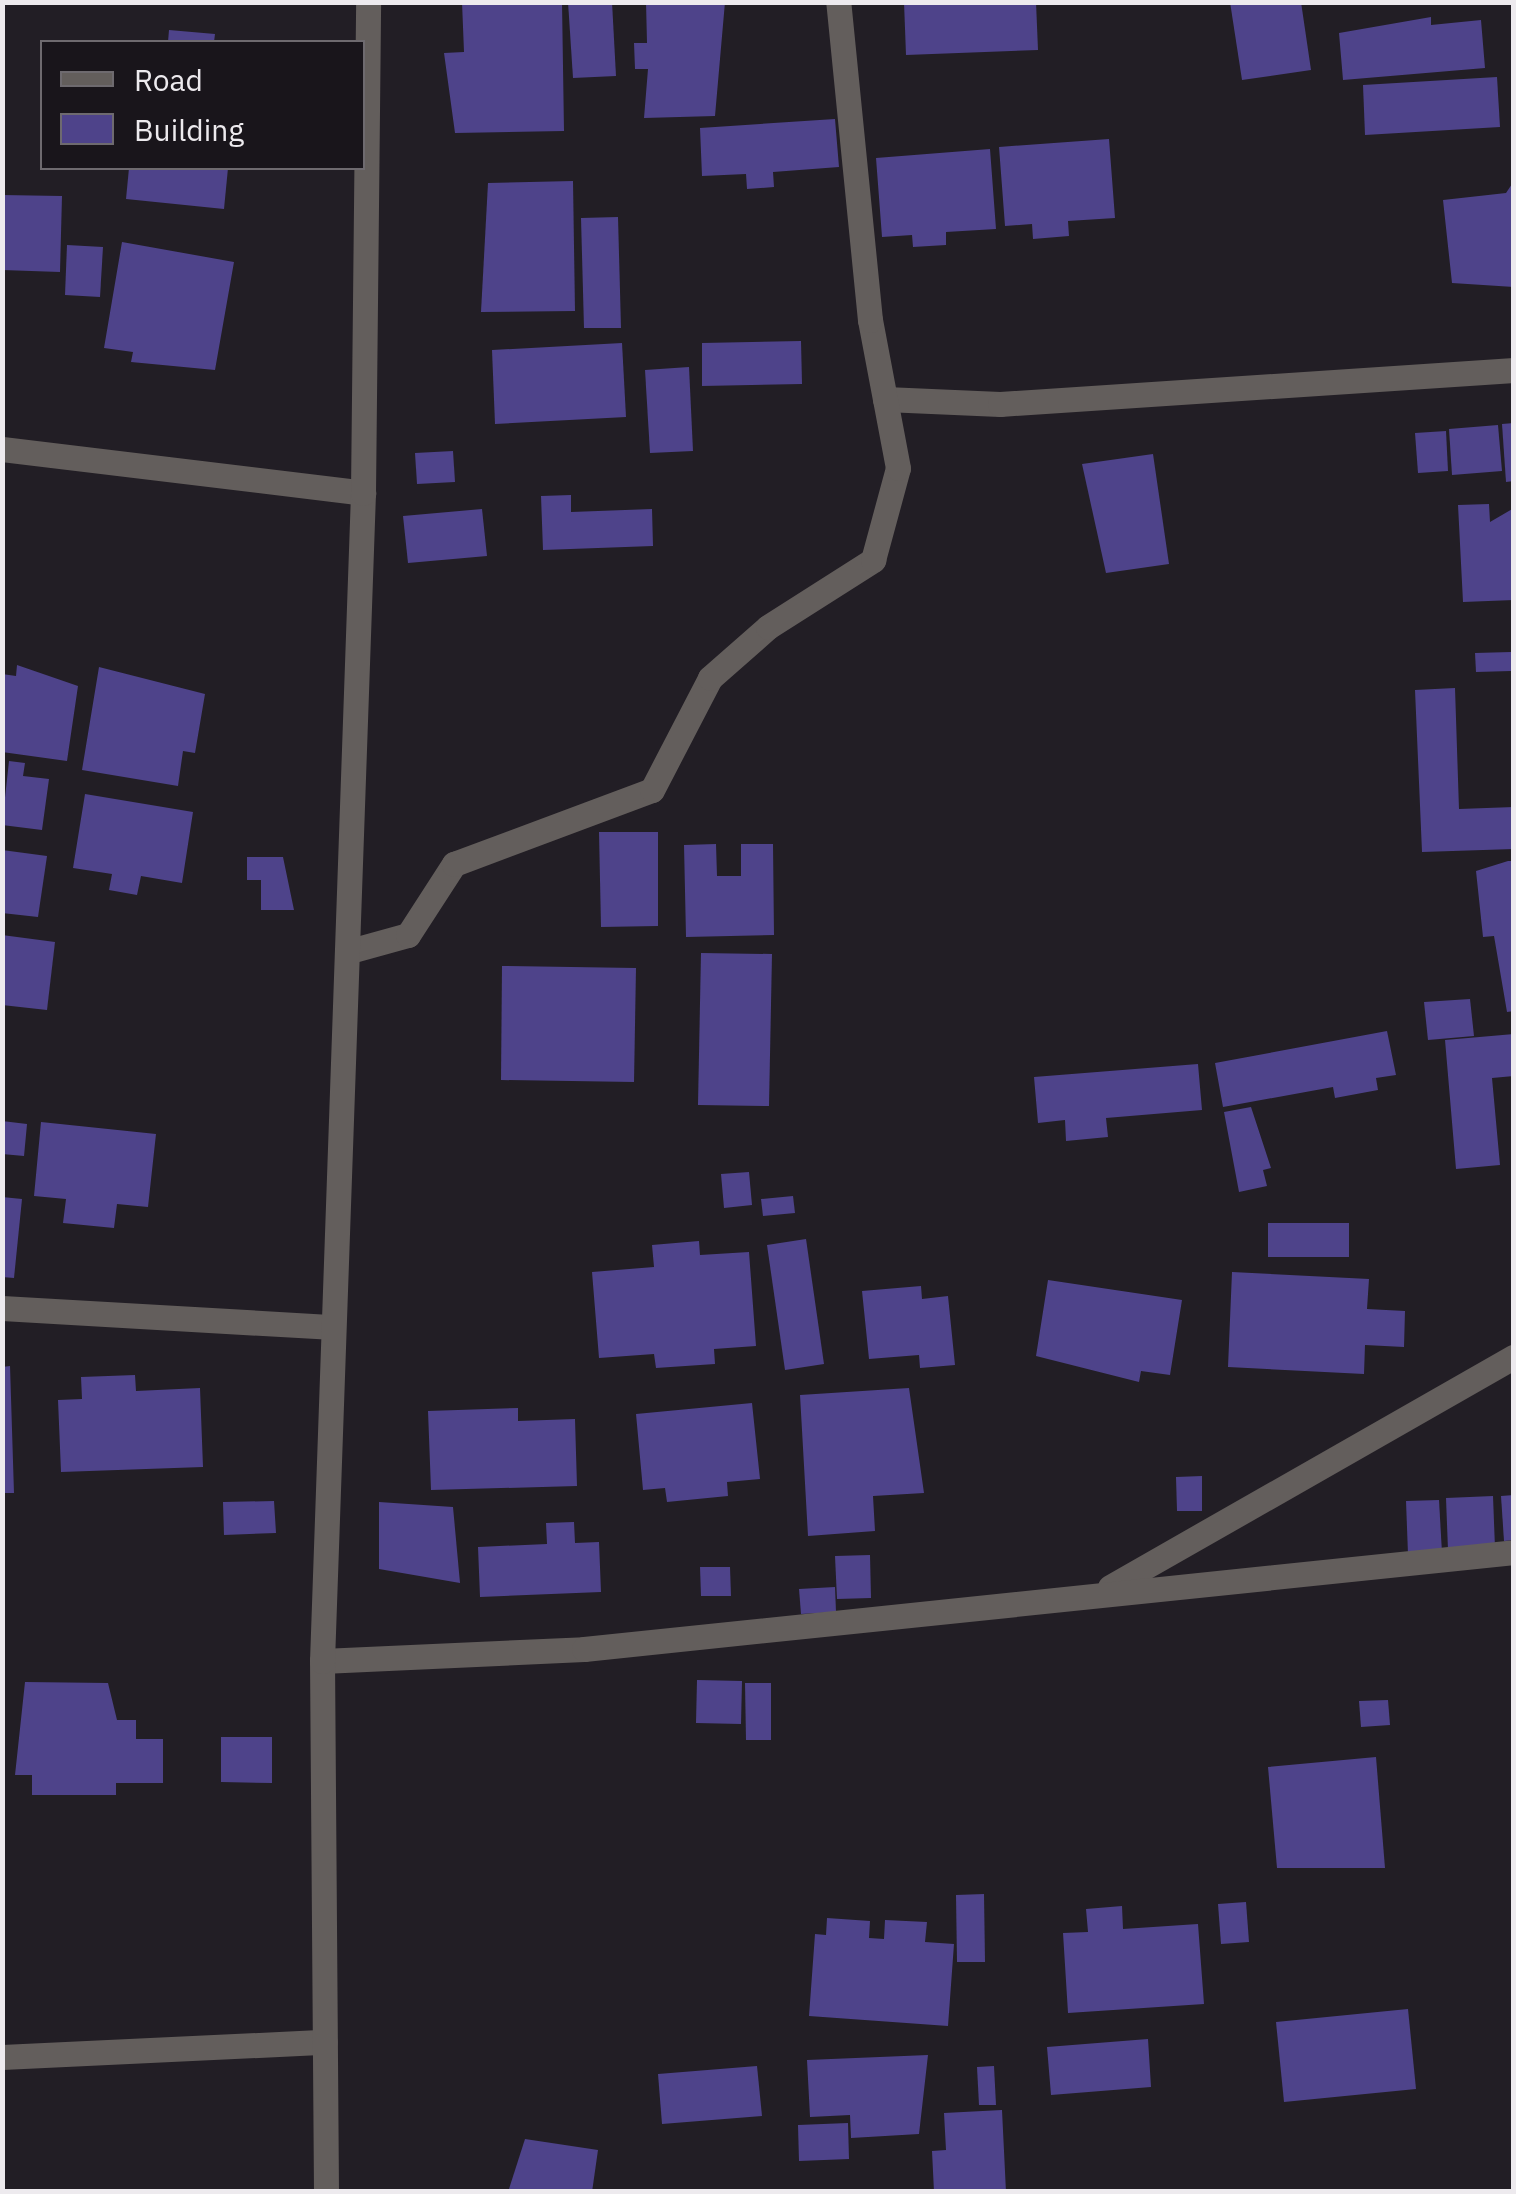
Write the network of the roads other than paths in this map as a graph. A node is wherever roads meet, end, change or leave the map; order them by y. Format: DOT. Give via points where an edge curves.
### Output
graph roads {
  1 [pos="356,2"];
  2 [pos="838,2"];
  3 [pos="368,3"];
  4 [pos="1514,370"];
  5 [pos="885,399"];
  6 [pos="2,448"];
  7 [pos="364,493"];
  8 [pos="350,950"];
  9 [pos="2,1308"];
  10 [pos="328,1327"];
  11 [pos="1514,1357"];
  12 [pos="1514,1552"];
  13 [pos="1099,1592"];
  14 [pos="322,1660"];
  15 [pos="325,2042"];
  16 [pos="2,2057"];
  17 [pos="326,2192"];
  1 -- 3 [label="street"];
  2 -- 5 [label="street"];
  3 -- 7 [label="street"];
  4 -- 5 [label="street" via="1000,404"];
  5 -- 8 [label="street" via="898,468 873,560 768,627 710,678 652,790 454,864 408,936"];
  6 -- 7 [label="street"];
  7 -- 8 [label="street"];
  8 -- 10 [label="street"];
  9 -- 10 [label="street"];
  10 -- 14 [label="street"];
  11 -- 13 [label="street"];
  12 -- 13 [label="street"];
  13 -- 14 [label="street" via="584,1649"];
  14 -- 15 [label="street"];
  15 -- 16 [label="street"];
  15 -- 17 [label="street"];
}
